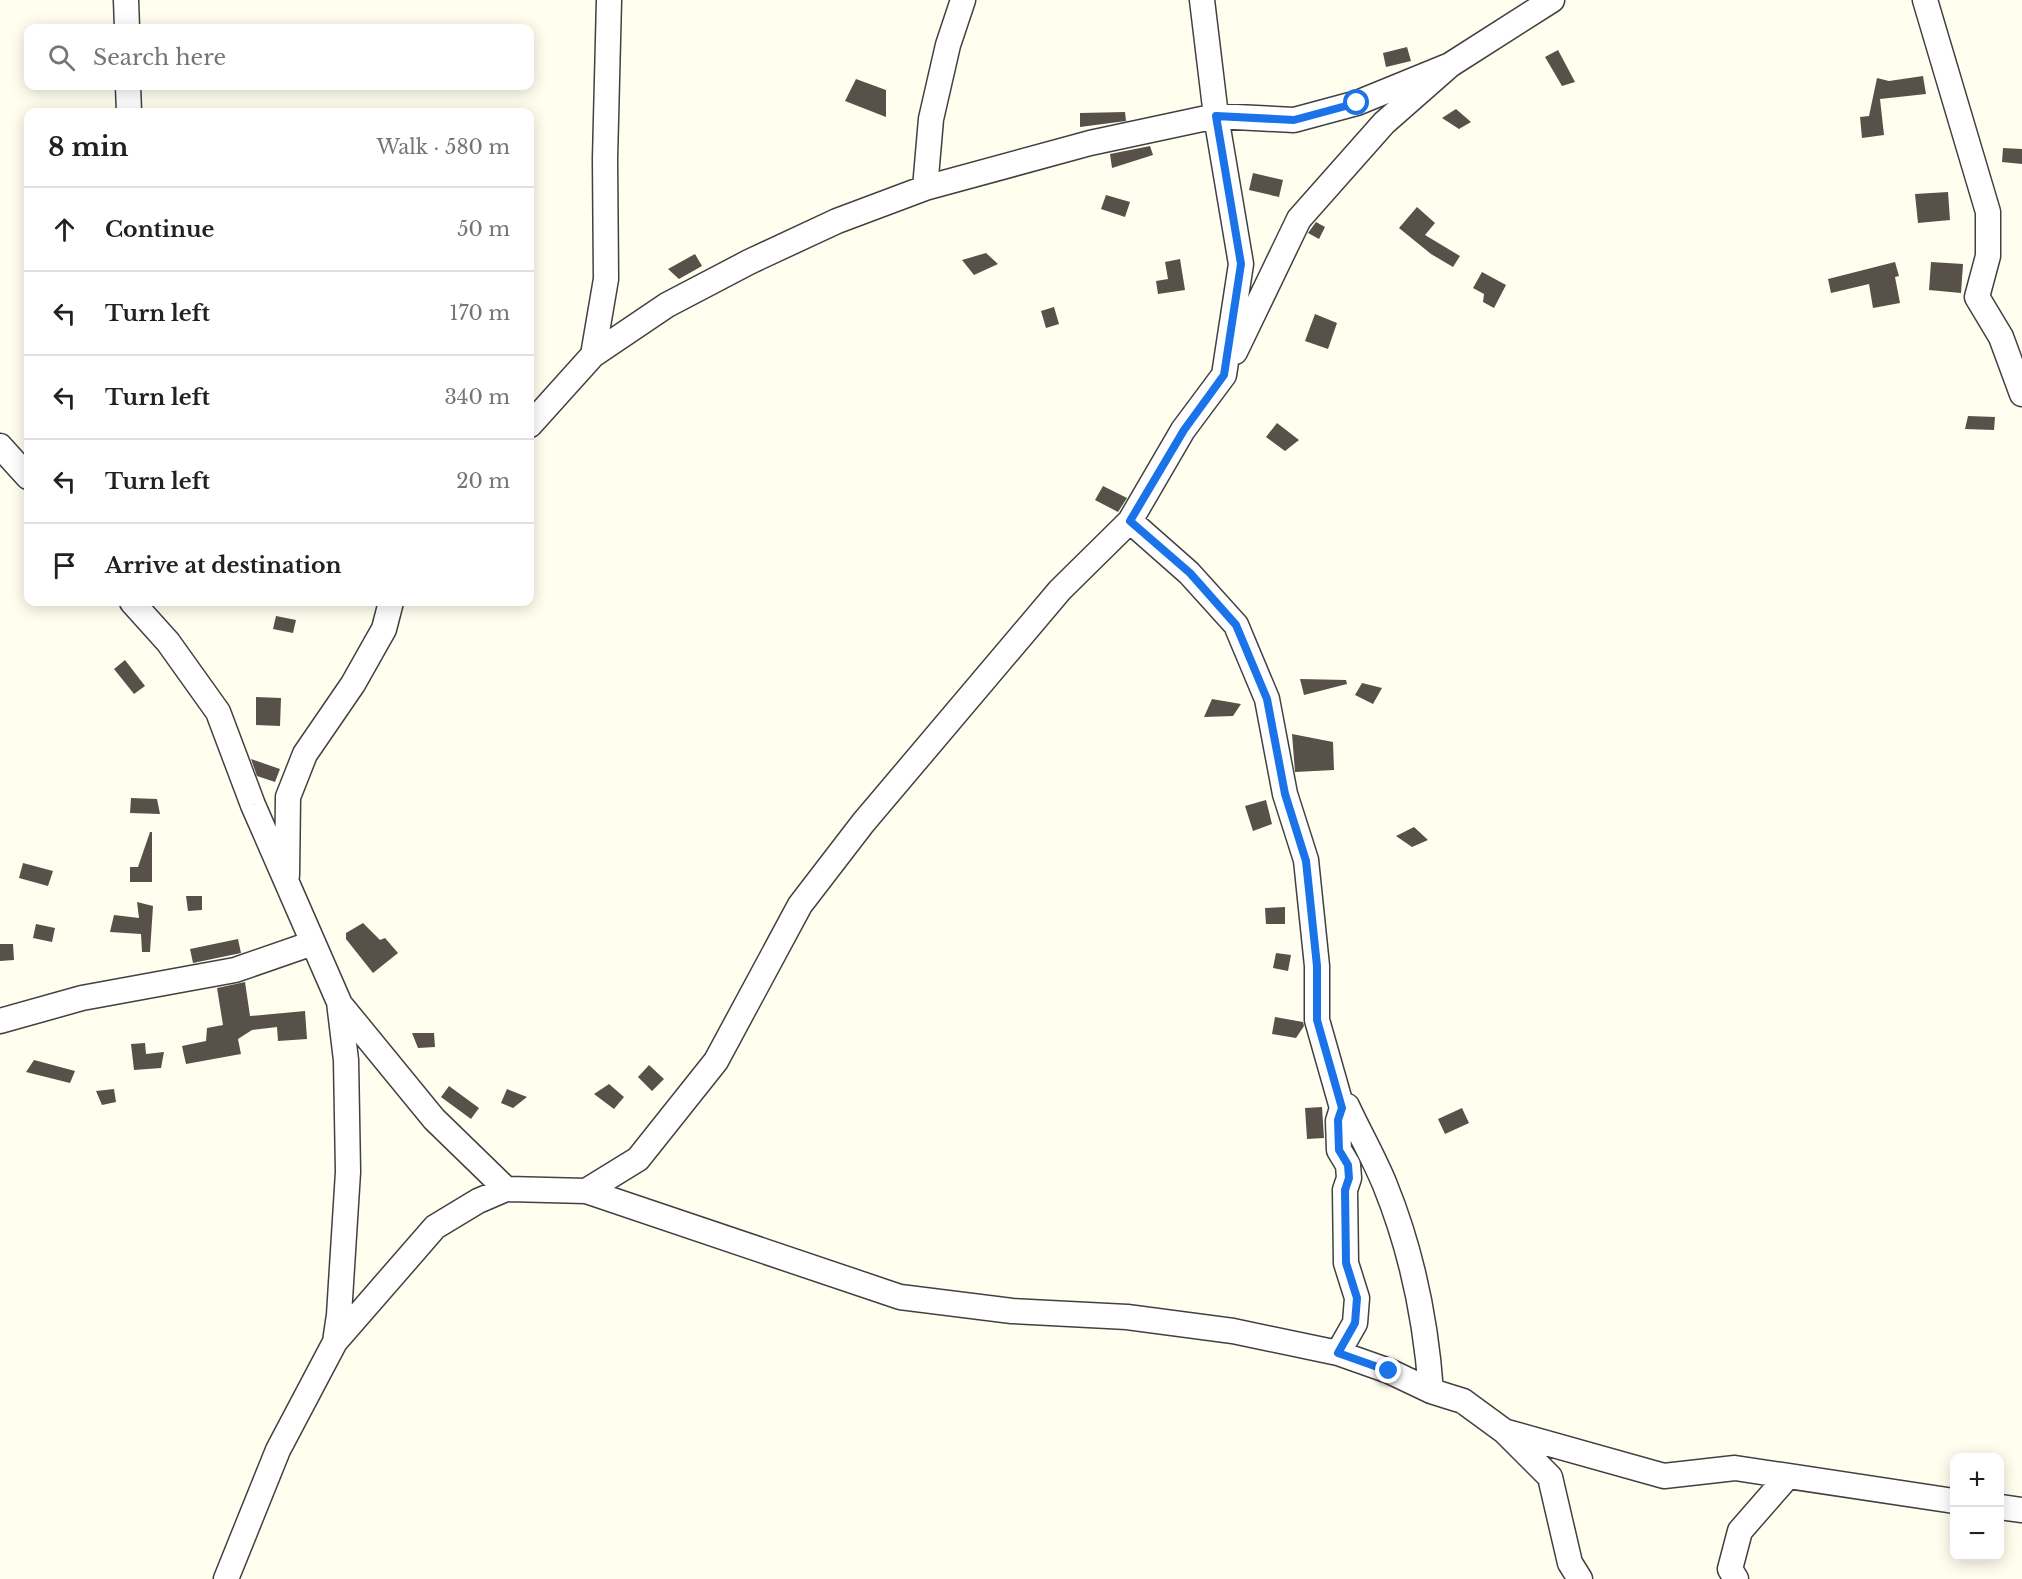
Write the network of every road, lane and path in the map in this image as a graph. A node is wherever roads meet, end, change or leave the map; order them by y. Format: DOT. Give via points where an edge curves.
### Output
graph roads {
  1 [pos="126,0"];
  2 [pos="609,0"];
  3 [pos="963,0"];
  4 [pos="1202,0"];
  5 [pos="1552,0"];
  6 [pos="1925,0"];
  7 [pos="126,24"];
  8 [pos="1450,65"];
  9 [pos="128,90"];
  10 [pos="129,108"];
  11 [pos="1216,116"];
  12 [pos="924,188"];
  13 [pos="593,355"];
  14 [pos="1224,375"];
  15 [pos="2022,394"];
  16 [pos="534,421"];
  17 [pos="0,446"];
  18 [pos="24,473"];
  19 [pos="1130,521"];
  20 [pos="136,606"];
  21 [pos="390,606"];
  22 [pos="287,885"];
  23 [pos="313,943"];
  24 [pos="339,1002"];
  25 [pos="0,1021"];
  26 [pos="1342,1108"];
  27 [pos="506,1189"];
  28 [pos="586,1191"];
  29 [pos="335,1342"];
  30 [pos="1338,1353"];
  31 [pos="1431,1391"];
  32 [pos="1504,1431"];
  33 [pos="1788,1476"];
  34 [pos="1950,1500"];
  35 [pos="2004,1508"];
  36 [pos="2022,1510"];
  37 [pos="226,1579"];
  38 [pos="1580,1579"];
  39 [pos="1736,1579"];
  1 -- 7 [label="street"];
  2 -- 13 [label="street" via="606,279"];
  3 -- 12 [label="street" via="931,119"];
  4 -- 11 [label="street"];
  5 -- 8 [label="street"];
  6 -- 15 [label="street" via="1988,212 1988,256 1977,297 2001,337"];
  8 -- 11 [label="street" via="1357,103 1294,120"];
  8 -- 14 [label="street" via="1384,123 1299,219"];
  9 -- 10 [label="street"];
  11 -- 12 [label="street" via="1090,143"];
  11 -- 14 [label="street" via="1241,264"];
  12 -- 13 [label="street" via="837,221 749,262 667,305"];
  13 -- 16 [label="street"];
  14 -- 19 [label="street" via="1184,430"];
  17 -- 18 [label="street"];
  19 -- 26 [label="street" via="1190,573 1236,625 1267,699 1285,794 1306,861 1317,966 1317,1020"];
  19 -- 28 [label="street" via="1060,590 863,823 807,896 716,1061 638,1158"];
  20 -- 22 [label="street" via="168,642 218,712"];
  21 -- 22 [label="street" via="384,629 353,684 305,754 288,797"];
  22 -- 23 [label="street"];
  23 -- 24 [label="street"];
  23 -- 25 [label="street" via="235,970 81,998"];
  24 -- 27 [label="street" via="434,1119"];
  24 -- 29 [label="street" via="346,1060 348,1172"];
  26 -- 30 [label="street" via="1338,1120 1339,1150 1348,1165 1349,1178 1345,1190 1346,1263 1357,1298 1355,1323"];
  26 -- 31 [label="street" via="1347,1106 1398,1219 1428,1355"];
  27 -- 28 [label="street"];
  27 -- 29 [label="street" via="435,1227"];
  28 -- 30 [label="street" via="900,1297 1233,1330"];
  29 -- 37 [label="street" via="278,1450"];
  30 -- 31 [label="street"];
  31 -- 32 [label="street" via="1463,1401"];
  32 -- 33 [label="street" via="1664,1476 1736,1468"];
  32 -- 38 [label="street" via="1550,1477 1570,1563"];
  33 -- 34 [label="street"];
  33 -- 39 [label="street" via="1740,1531 1730,1569"];
  35 -- 36 [label="street"];
}
